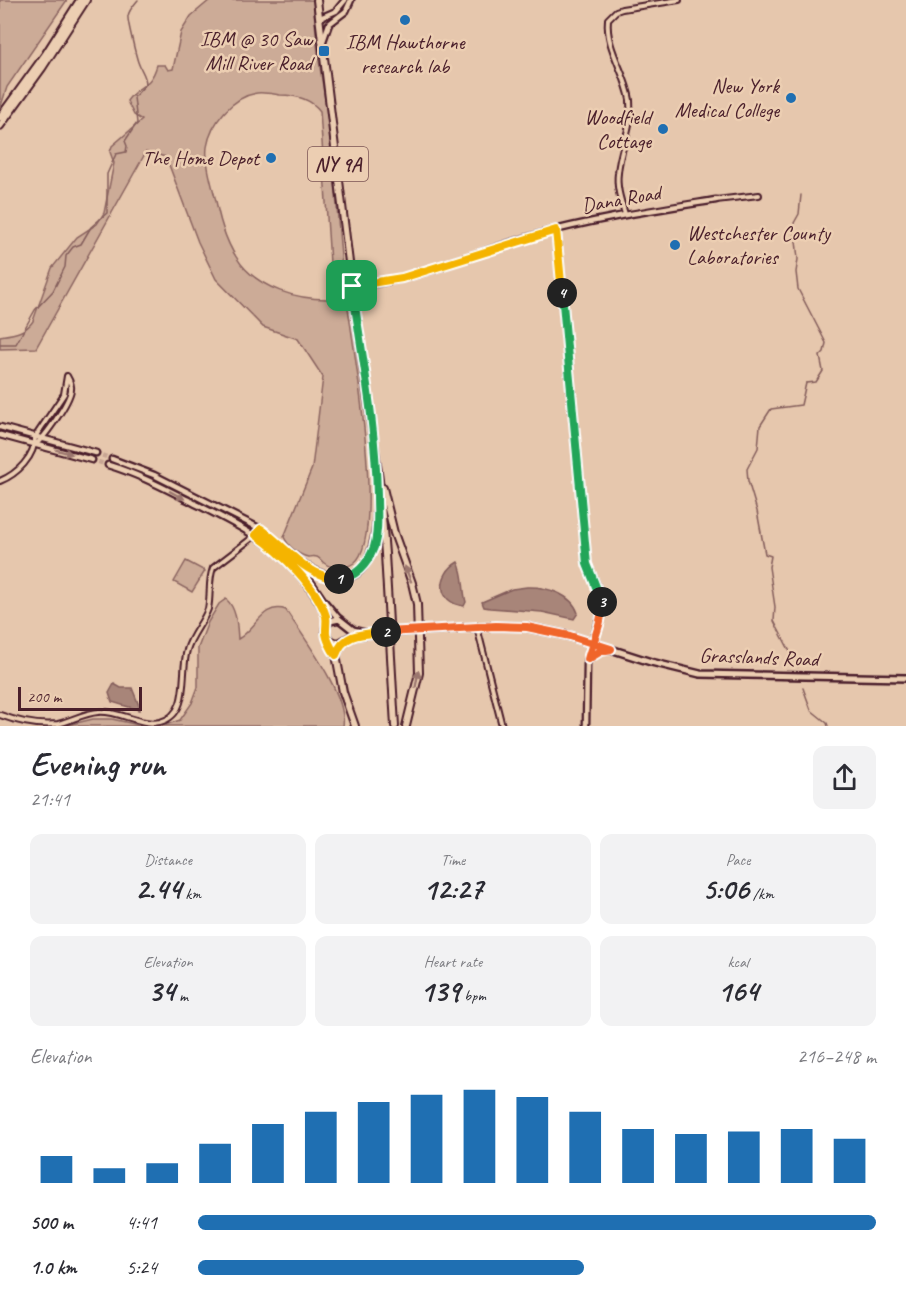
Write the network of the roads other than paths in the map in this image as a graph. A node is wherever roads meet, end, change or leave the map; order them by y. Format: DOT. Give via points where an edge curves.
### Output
graph roads {
  1 [pos="80,0"];
  2 [pos="86,0"];
  3 [pos="317,0"];
  4 [pos="345,0"];
  5 [pos="351,0"];
  6 [pos="678,0"];
  7 [pos="320,18"];
  8 [pos="337,19"];
  9 [pos="323,41"];
  10 [pos="0,117"];
  11 [pos="0,126"];
  12 [pos="759,195"];
  13 [pos="716,200"];
  14 [pos="625,214"];
  15 [pos="556,230"];
  16 [pos="352,286"];
  17 [pos="0,428"];
  18 [pos="0,435"];
  19 [pos="35,437"];
  20 [pos="42,439"];
  21 [pos="35,445"];
  22 [pos="96,453"];
  23 [pos="112,459"];
  24 [pos="92,460"];
  25 [pos="377,464"];
  26 [pos="108,465"];
  27 [pos="0,481"];
  28 [pos="261,529"];
  29 [pos="256,535"];
  30 [pos="295,558"];
  31 [pos="339,619"];
  32 [pos="327,625"];
  33 [pos="348,626"];
  34 [pos="477,627"];
  35 [pos="418,631"];
  36 [pos="365,633"];
  37 [pos="329,639"];
  38 [pos="345,640"];
  39 [pos="593,643"];
  40 [pos="611,649"];
  41 [pos="336,655"];
  42 [pos="588,659"];
  43 [pos="906,678"];
  44 [pos="0,715"];
  45 [pos="355,726"];
  46 [pos="395,726"];
  47 [pos="406,726"];
  48 [pos="502,726"];
  49 [pos="586,726"];
  1 -- 10 [label="main road"];
  2 -- 11 [label="main road"];
  3 -- 7 [label="main road, NY 9A"];
  4 -- 7 [label="street" via="341,7"];
  5 -- 8 [label="street"];
  6 -- 14 [label="street" via="622,9 608,19 610,42 627,87 630,108 630,127 617,179"];
  7 -- 8 [label="street"];
  7 -- 9 [label="main road, NY 9A"];
  8 -- 9 [label="street" via="329,24"];
  9 -- 16 [label="main road, NY 9A"];
  12 -- 13 [label="street, Dana Road"];
  13 -- 14 [label="street, Dana Road"];
  14 -- 15 [label="street, Dana Road"];
  15 -- 16 [label="street, Dana Road" via="402,278"];
  15 -- 39 [label="street" via="587,564 602,600"];
  16 -- 25 [label="main road, NY 9A"];
  17 -- 19 [label="street"];
  18 -- 21 [label="street"];
  19 -- 20 [label="street"];
  19 -- 20 [label="street" via="64,394 67,376 71,391"];
  19 -- 21 [label="street"];
  20 -- 21 [label="street"];
  20 -- 22 [label="street"];
  21 -- 24 [label="street, one-way"];
  21 -- 27 [label="street" via="21,468"];
  23 -- 28 [label="street" via="163,479"];
  25 -- 30 [label="main road" via="377,530 364,565 350,577 331,578 311,571"];
  35 -- 25 [label="main road, one-way" via="416,594 393,533"];
  25 -- 46 [label="main road, NY 9A"];
  26 -- 29 [label="street, one-way" via="153,482"];
  28 -- 29 [label="street"];
  28 -- 30 [label="street"];
  29 -- 32 [label="street" via="301,576 323,610"];
  29 -- 44 [label="street" via="213,568 208,608 187,648 181,700 170,718 143,723 97,712 46,725 18,722"];
  30 -- 31 [label="street"];
  31 -- 32 [label="main road"];
  31 -- 33 [label="main road"];
  32 -- 37 [label="main road"];
  33 -- 36 [label="main road"];
  33 -- 38 [label="main road"];
  34 -- 35 [label="main road, Grasslands Road"];
  34 -- 39 [label="main road, Grasslands Road" via="527,627"];
  34 -- 48 [label="street"];
  35 -- 36 [label="main road, Grasslands Road, bridge"];
  47 -- 35 [label="main road, one-way" via="419,673"];
  36 -- 38 [label="main road"];
  37 -- 38 [label="main road"];
  37 -- 41 [label="main road"];
  38 -- 41 [label="main road"];
  39 -- 40 [label="main road, Grasslands Road"];
  39 -- 42 [label="street"];
  40 -- 42 [label="street"];
  40 -- 43 [label="main road, Grasslands Road" via="700,674"];
  41 -- 45 [label="main road"];
  42 -- 49 [label="street"];
}
